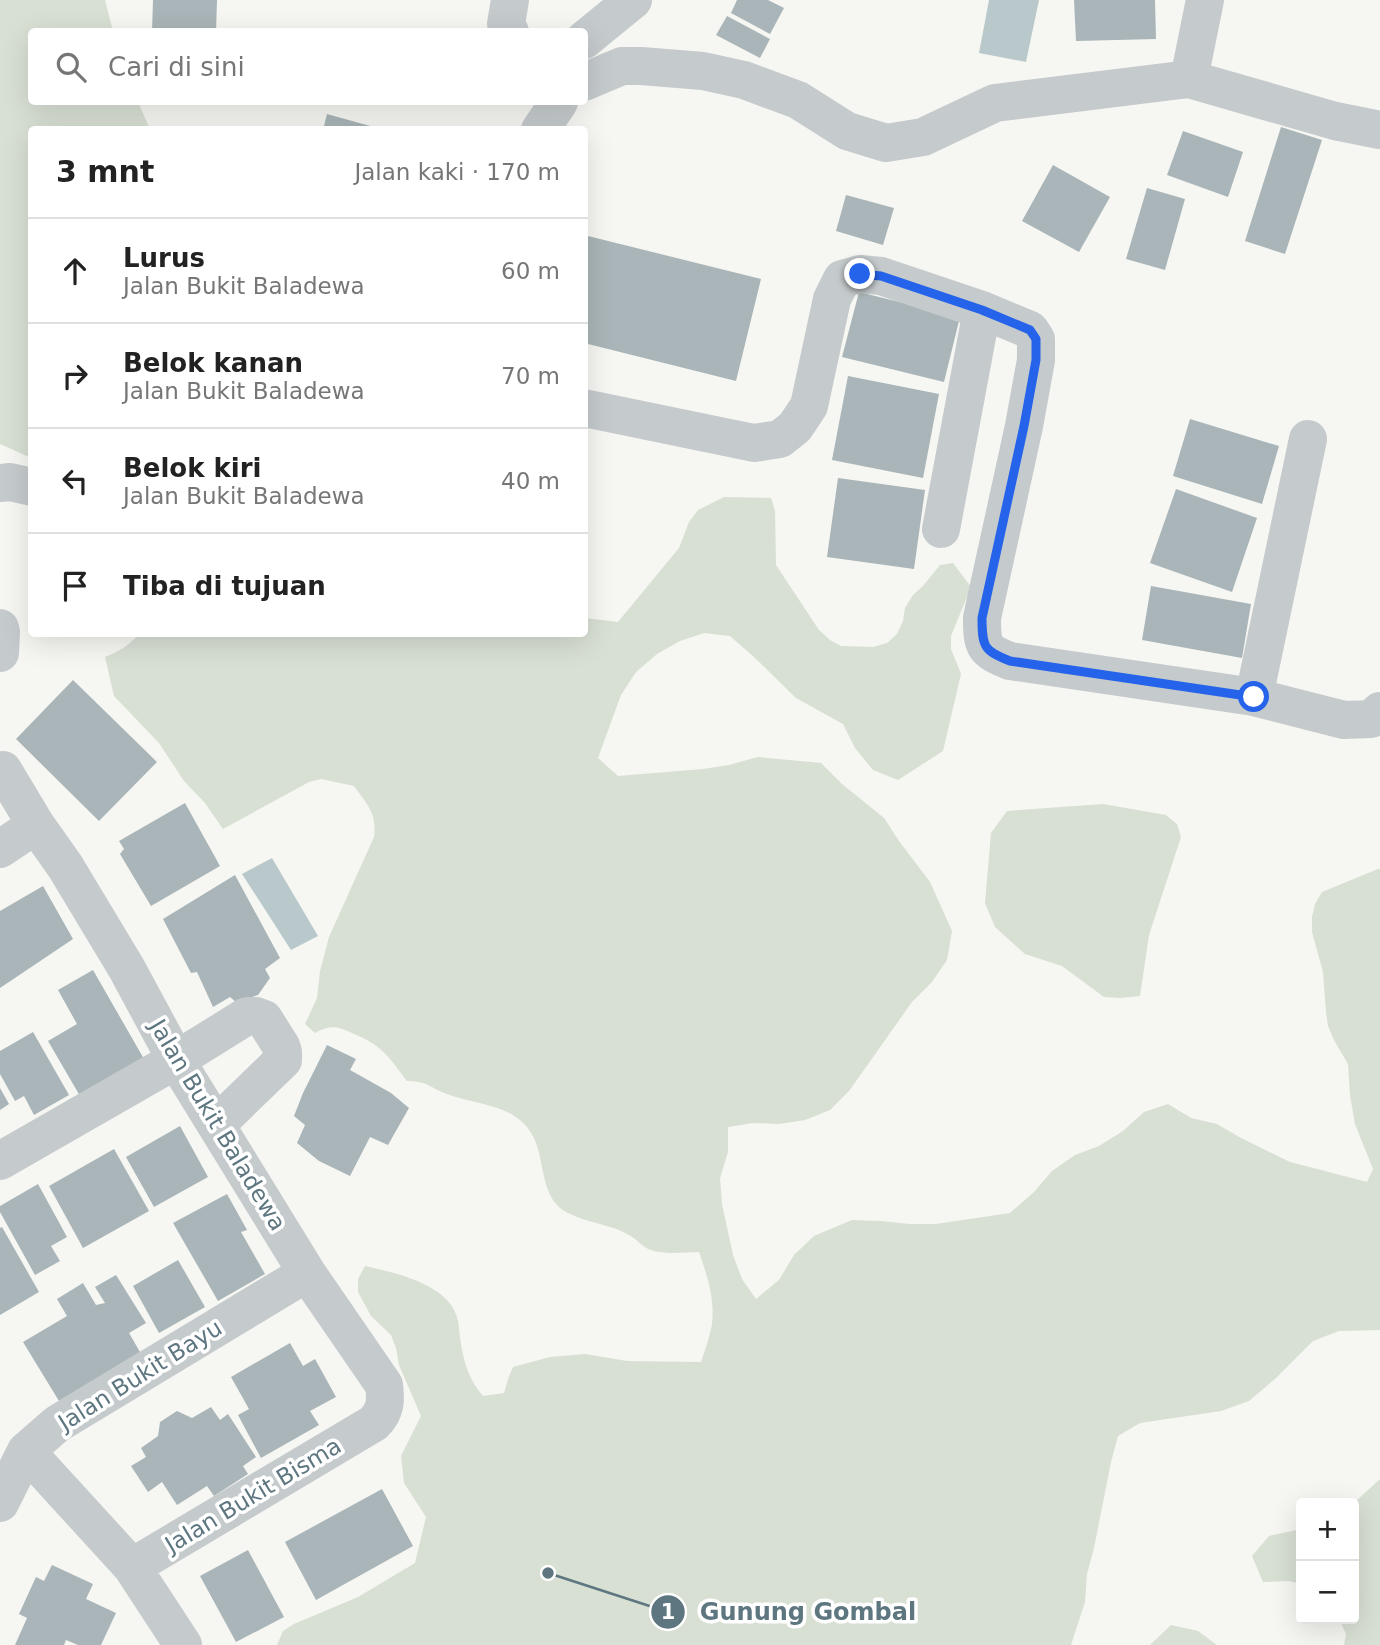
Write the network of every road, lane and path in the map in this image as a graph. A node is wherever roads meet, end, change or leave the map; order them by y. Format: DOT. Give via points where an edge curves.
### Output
graph roads {
  1 [pos="510,0"];
  2 [pos="634,0"];
  3 [pos="1205,0"];
  4 [pos="508,28"];
  5 [pos="588,37"];
  6 [pos="1189,79"];
  7 [pos="588,80"];
  8 [pos="557,105"];
  9 [pos="543,126"];
  10 [pos="1380,130"];
  11 [pos="982,310"];
  12 [pos="588,409"];
  13 [pos="1308,439"];
  14 [pos="0,483"];
  15 [pos="28,486"];
  16 [pos="941,529"];
  17 [pos="0,628"];
  18 [pos="0,653"];
  19 [pos="1254,697"];
  20 [pos="1380,711"];
  21 [pos="3,771"];
  22 [pos="36,825"];
  23 [pos="0,849"];
  24 [pos="176,1060"];
  25 [pos="216,1125"];
  26 [pos="0,1161"];
  27 [pos="307,1273"];
  28 [pos="374,1423"];
  29 [pos="26,1451"];
  30 [pos="0,1503"];
  31 [pos="132,1567"];
  32 [pos="183,1645"];
  1 -- 4 [label="street"];
  2 -- 5 [label="street"];
  3 -- 6 [label="street"];
  6 -- 7 [label="street" via="995,103 923,137 887,142 848,131 798,100 703,71 622,66"];
  6 -- 10 [label="street"];
  8 -- 9 [label="street"];
  11 -- 12 [label="street" via="881,276 860,274 842,279 832,299 809,406 780,439 754,443"];
  11 -- 16 [label="street"];
  11 -- 19 [label="street" via="1030,330 1036,339 1024,426 982,618 982,639 991,653 1010,661"];
  13 -- 19 [label="street"];
  14 -- 15 [label="street"];
  17 -- 18 [label="street"];
  19 -- 20 [label="street" via="1344,720 1371,719"];
  21 -- 22 [label="street, Jalan Bukit Baladewa"];
  22 -- 23 [label="street"];
  22 -- 24 [label="street, Jalan Bukit Baladewa" via="127,969"];
  24 -- 25 [label="street, Jalan Bukit Baladewa"];
  24 -- 25 [label="street" via="247,1016 264,1019 281,1046 283,1059"];
  24 -- 26 [label="street"];
  25 -- 27 [label="street, Jalan Bukit Baladewa"];
  27 -- 28 [label="street, Jalan Bukit Baladewa" via="384,1385 386,1402"];
  27 -- 29 [label="street, Jalan Bukit Bayu" via="57,1424"];
  28 -- 31 [label="street, Jalan Bukit Bisma"];
  29 -- 30 [label="street, Jalan Bukit Bayu"];
  29 -- 31 [label="street"];
  31 -- 32 [label="street"];
}
